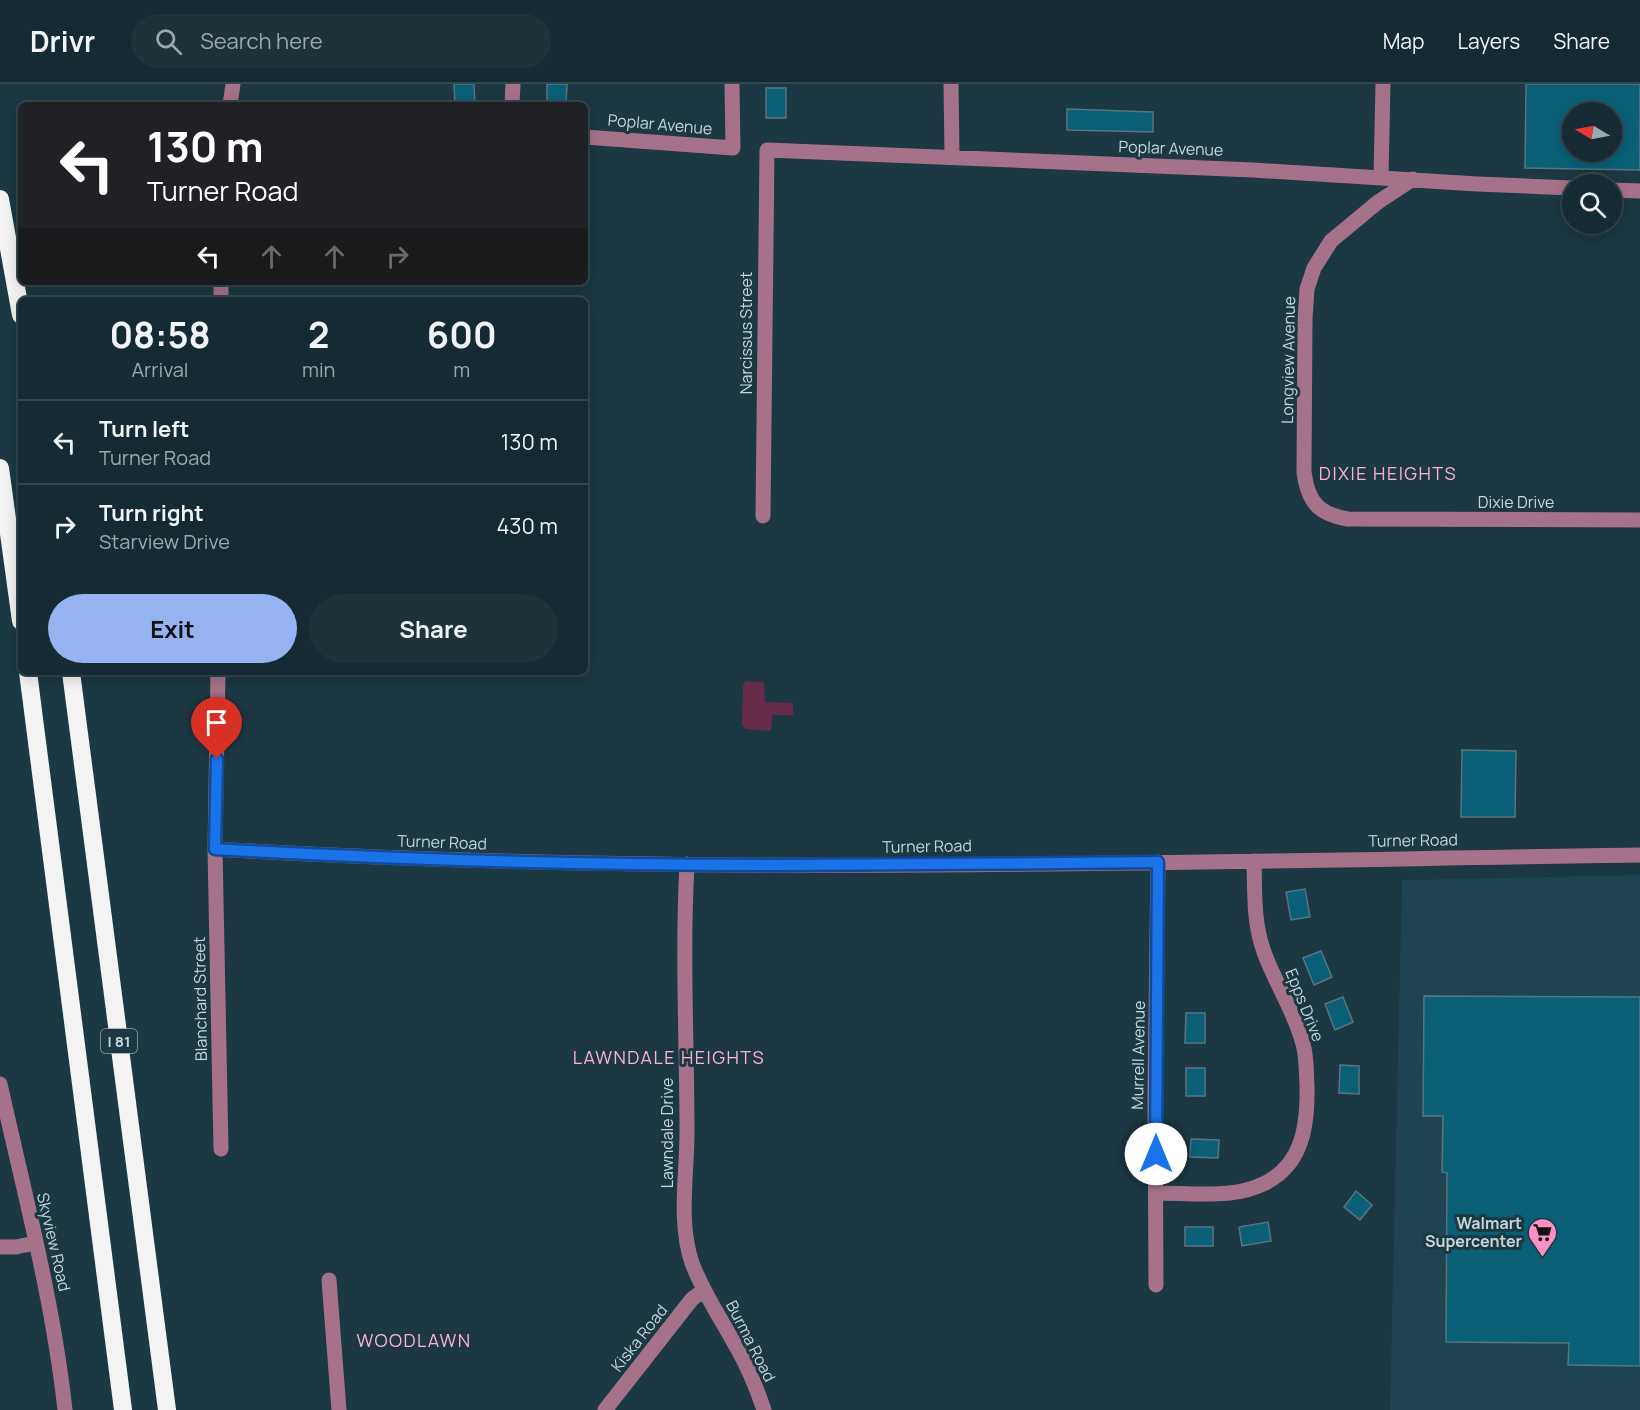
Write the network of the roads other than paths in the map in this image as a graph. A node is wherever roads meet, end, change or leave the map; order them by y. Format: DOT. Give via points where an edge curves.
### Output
graph roads {
  1 [pos="233,84"];
  2 [pos="513,84"];
  3 [pos="732,84"];
  4 [pos="951,84"];
  5 [pos="1383,84"];
  6 [pos="230,102"];
  7 [pos="512,102"];
  8 [pos="588,136"];
  9 [pos="767,150"];
  10 [pos="952,156"];
  11 [pos="1381,177"];
  12 [pos="1413,179"];
  13 [pos="1562,188"];
  14 [pos="1622,190"];
  15 [pos="1640,191"];
  16 [pos="0,199"];
  17 [pos="18,298"];
  18 [pos="0,468"];
  19 [pos="763,516"];
  20 [pos="1392,519"];
  21 [pos="1640,520"];
  22 [pos="18,599"];
  23 [pos="28,675"];
  24 [pos="71,675"];
  25 [pos="218,675"];
  26 [pos="215,849"];
  27 [pos="1640,855"];
  28 [pos="1254,861"];
  29 [pos="1158,862"];
  30 [pos="687,864"];
  31 [pos="0,1084"];
  32 [pos="221,1149"];
  33 [pos="1156,1193"];
  34 [pos="35,1243"];
  35 [pos="0,1247"];
  36 [pos="329,1280"];
  37 [pos="1156,1285"];
  38 [pos="704,1290"];
  39 [pos="65,1410"];
  40 [pos="123,1410"];
  41 [pos="167,1410"];
  42 [pos="339,1410"];
  43 [pos="605,1410"];
  44 [pos="764,1410"];
  1 -- 6 [label="street"];
  2 -- 7 [label="street"];
  3 -- 8 [label="street, Poplar Avenue" via="733,148"];
  4 -- 10 [label="street"];
  5 -- 11 [label="street"];
  9 -- 10 [label="street, Poplar Avenue"];
  9 -- 19 [label="street, Narcissus Street"];
  10 -- 11 [label="street, Poplar Avenue"];
  11 -- 12 [label="street, Poplar Avenue"];
  12 -- 13 [label="street, Poplar Avenue"];
  12 -- 20 [label="street, Longview Avenue" via="1361,216 1322,252 1308,285 1305,319 1304,472 1310,497 1316,506 1335,517"];
  14 -- 15 [label="street"];
  16 -- 17 [label="highway"];
  18 -- 22 [label="highway"];
  20 -- 21 [label="street, Dixie Drive"];
  23 -- 40 [label="highway, I 81"];
  24 -- 41 [label="highway, I 81"];
  25 -- 26 [label="street, Blanchard Street"];
  26 -- 30 [label="street, Turner Road" via="433,860"];
  26 -- 32 [label="street, Blanchard Street"];
  27 -- 28 [label="street, Turner Road"];
  28 -- 29 [label="street, Turner Road"];
  28 -- 33 [label="street, Epps Drive" via="1257,927 1306,1059 1305,1129 1300,1146 1282,1171 1256,1187 1237,1192"];
  29 -- 30 [label="street, Turner Road"];
  29 -- 33 [label="street, Murrell Avenue"];
  30 -- 38 [label="street, Lawndale Drive" via="685,1218 692,1263"];
  31 -- 34 [label="street, Skyview Road"];
  33 -- 37 [label="street, Murrell Avenue"];
  34 -- 35 [label="street"];
  34 -- 39 [label="street, Skyview Road"];
  36 -- 42 [label="street"];
  38 -- 43 [label="street, Kiska Road" via="692,1299"];
  38 -- 44 [label="street, Burma Road" via="739,1351"];
}
